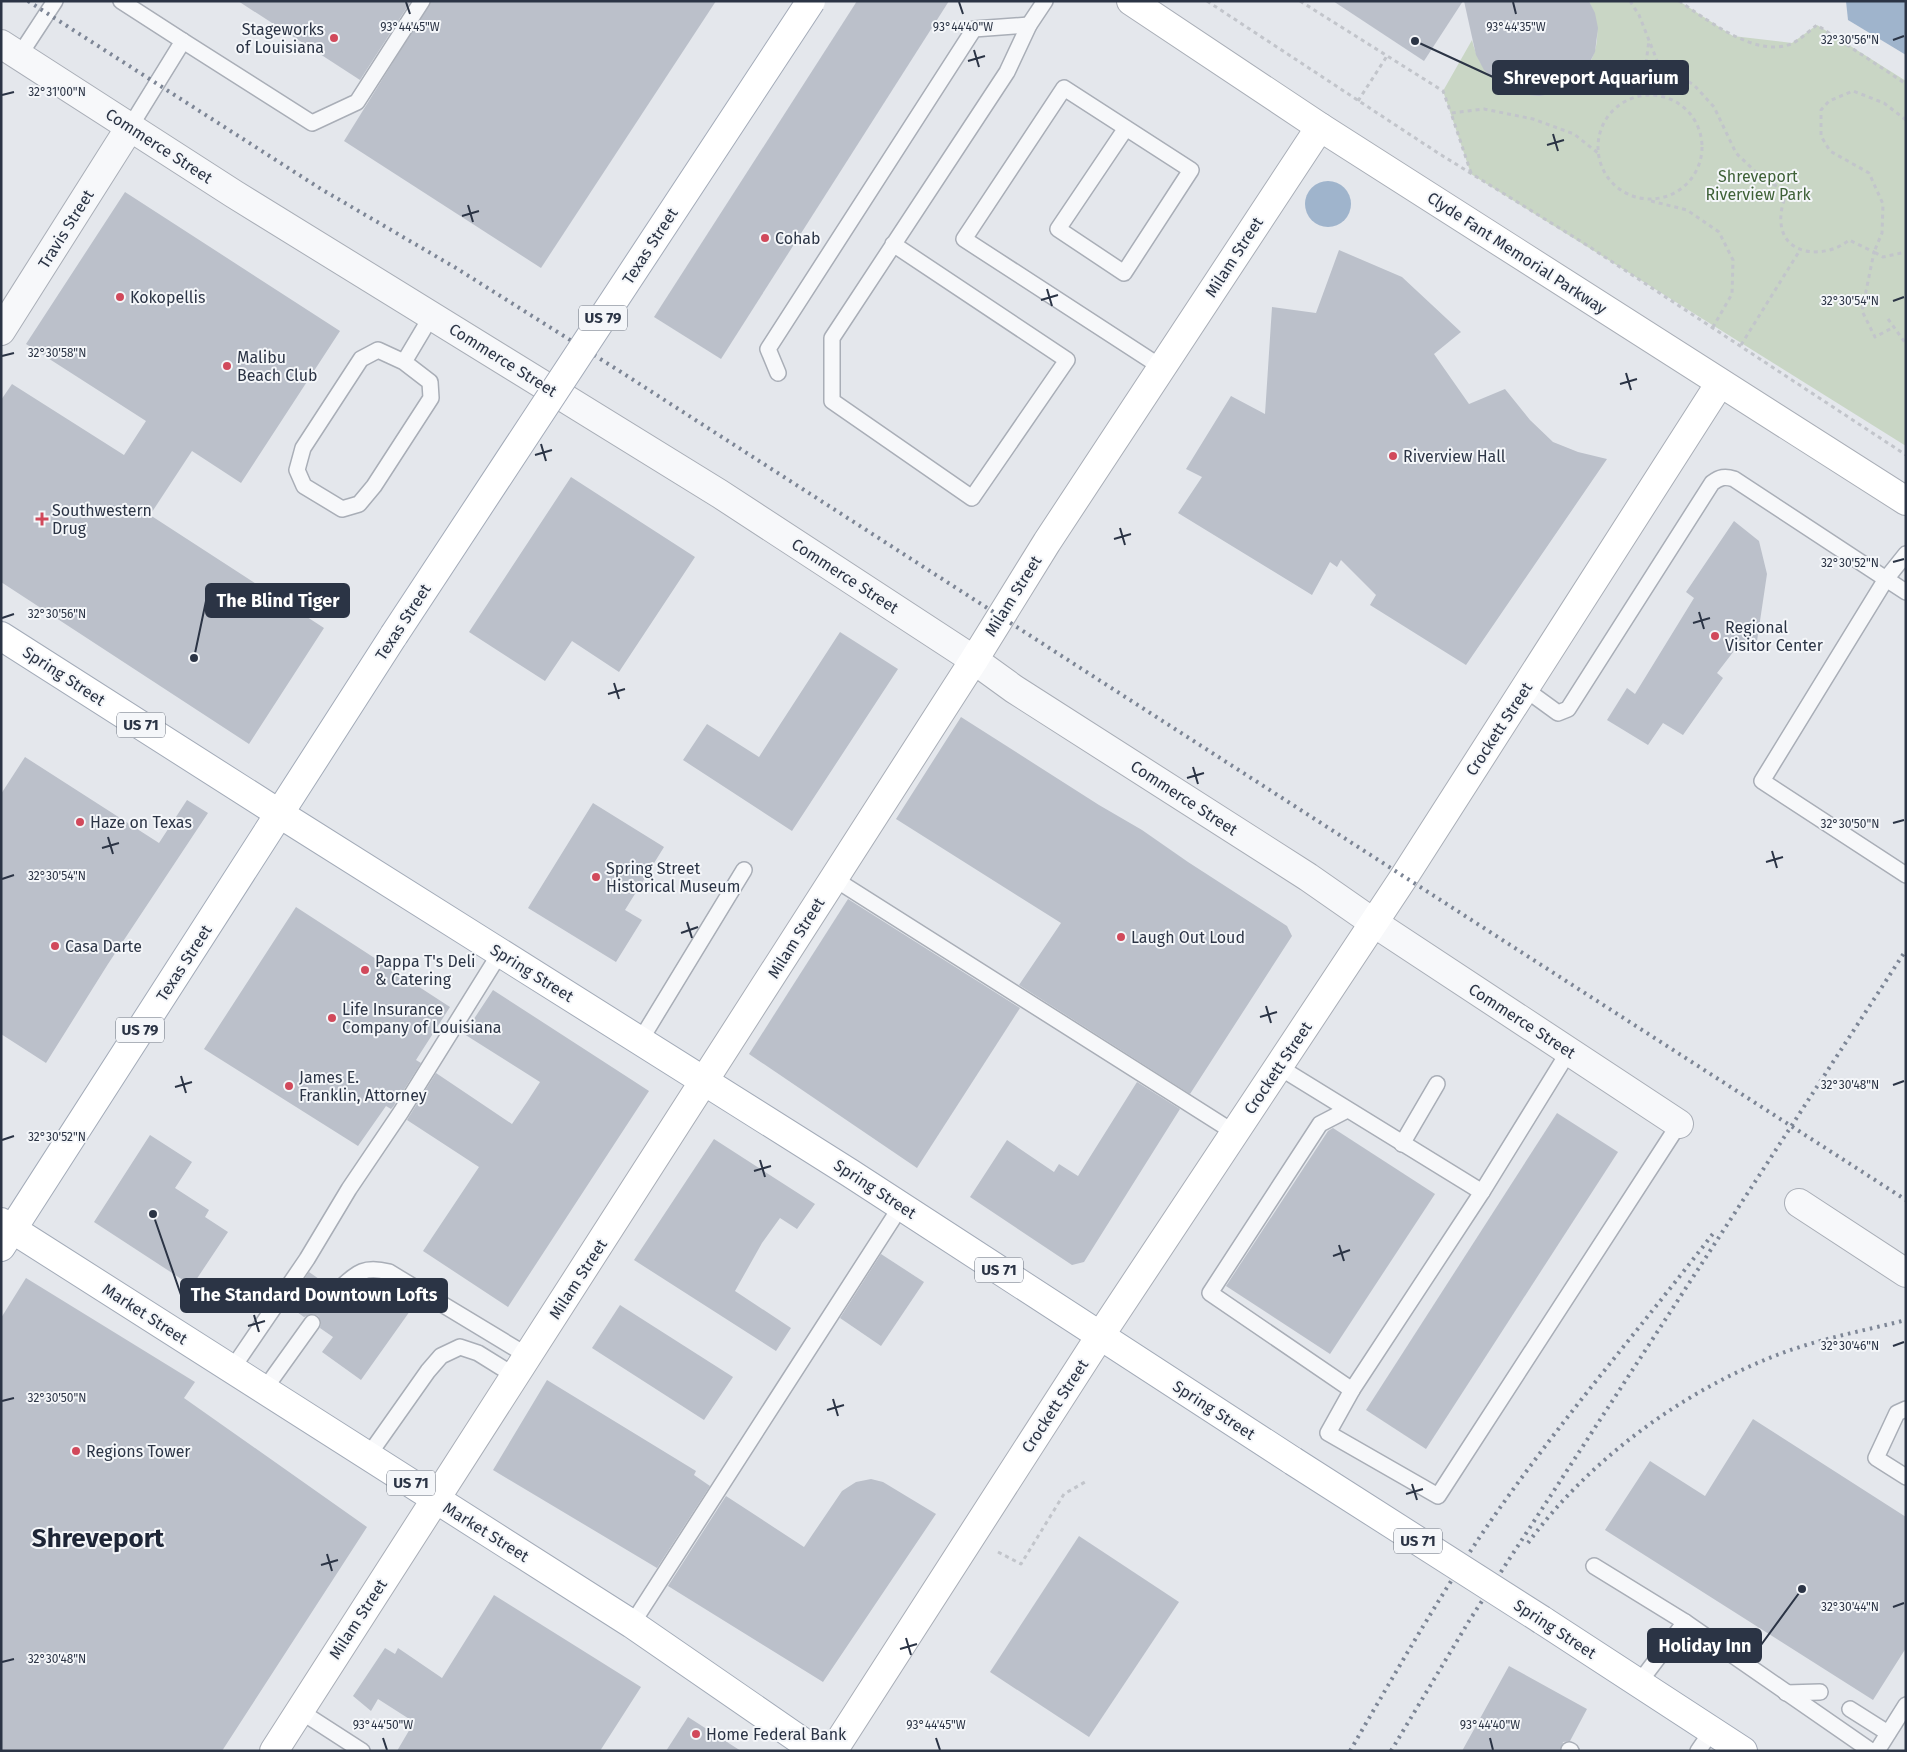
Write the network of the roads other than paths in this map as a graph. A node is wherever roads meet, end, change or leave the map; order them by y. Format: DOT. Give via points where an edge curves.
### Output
graph roads {
  1 [pos="55,1"];
  2 [pos="121,1"];
  3 [pos="422,1"];
  4 [pos="811,1"];
  5 [pos="1046,1"];
  6 [pos="1143,5"];
  7 [pos="1029,25"];
  8 [pos="183,41"];
  9 [pos="10,50"];
  10 [pos="130,127"];
  11 [pos="1320,127"];
  12 [pos="1126,128"];
  13 [pos="893,244"];
  14 [pos="432,316"];
  15 [pos="1,331"];
  16 [pos="404,362"];
  17 [pos="1162,367"];
  18 [pos="778,373"];
  19 [pos="1720,383"];
  20 [pos="1906,501"];
  21 [pos="1906,554"];
  22 [pos="1886,579"];
  23 [pos="1906,592"];
  24 [pos="1,636"];
  25 [pos="974,660"];
  26 [pos="1524,688"];
  27 [pos="280,814"];
  28 [pos="744,870"];
  29 [pos="1906,875"];
  30 [pos="833,878"];
  31 [pos="1374,923"];
  32 [pos="500,953"];
  33 [pos="640,1041"];
  34 [pos="1569,1051"];
  35 [pos="1278,1067"];
  36 [pos="704,1082"];
  37 [pos="1437,1084"];
  38 [pos="1347,1110"];
  39 [pos="1679,1124"];
  40 [pos="1235,1132"];
  41 [pos="1402,1144"];
  42 [pos="1482,1192"];
  43 [pos="1799,1203"];
  44 [pos="901,1206"];
  45 [pos="5,1232"];
  46 [pos="1906,1273"];
  47 [pos="336,1292"];
  48 [pos="312,1323"];
  49 [pos="1100,1336"];
  50 [pos="522,1366"];
  51 [pos="232,1369"];
  52 [pos="264,1390"];
  53 [pos="1352,1390"];
  54 [pos="1906,1409"];
  55 [pos="368,1456"];
  56 [pos="1906,1477"];
  57 [pos="435,1499"];
  58 [pos="1594,1566"];
  59 [pos="1685,1622"];
  60 [pos="632,1624"];
  61 [pos="1638,1684"];
  62 [pos="1820,1692"];
  63 [pos="1786,1693"];
  64 [pos="1906,1705"];
  65 [pos="1850,1709"];
  66 [pos="300,1711"];
  67 [pos="1888,1733"];
  68 [pos="1705,1741"];
  69 [pos="274,1751"];
  70 [pos="362,1751"];
  71 [pos="816,1751"];
  72 [pos="833,1751"];
  73 [pos="1743,1751"];
  74 [pos="1871,1751"];
  75 [pos="1877,1751"];
  1 -- 9 [label="lane"];
  2 -- 8 [label="lane"];
  3 -- 8 [label="lane" via="357,102 312,123"];
  4 -- 27 [label="main road, Texas Street / US 79, bridge"];
  5 -- 7 [label="lane"];
  6 -- 11 [label="main road, Clyde Fant Memorial Parkway"];
  7 -- 13 [label="lane" via="1007,72"];
  7 -- 18 [label="lane" via="974,29 768,349"];
  8 -- 10 [label="lane"];
  9 -- 10 [label="street, Commerce Street"];
  10 -- 14 [label="street, Commerce Street"];
  10 -- 15 [label="street, Travis Street"];
  11 -- 17 [label="main road, Milam Street"];
  11 -- 19 [label="main road, Clyde Fant Memorial Parkway"];
  12 -- 12 [label="lane" via="1191,170 1124,273 1058,229"];
  12 -- 17 [label="lane" via="1064,88 964,239"];
  13 -- 13 [label="lane" via="832,338 832,401 972,498 1067,360"];
  14 -- 16 [label="lane"];
  14 -- 25 [label="street, Commerce Street" via="720,494"];
  16 -- 16 [label="lane" via="378,350 361,359 303,448 297,470 304,486 342,510 359,504 374,486 431,398 430,382"];
  17 -- 25 [label="main road, Milam Street"];
  19 -- 20 [label="main road, Clyde Fant Memorial Parkway"];
  19 -- 26 [label="main road, Crockett Street"];
  21 -- 22 [label="lane"];
  22 -- 23 [label="lane"];
  22 -- 26 [label="lane" via="1734,479 1727,476 1719,478 1712,484 1568,709 1558,713"];
  22 -- 29 [label="lane" via="1762,781"];
  24 -- 27 [label="main road, Spring Street / US 71"];
  25 -- 30 [label="main road, Milam Street"];
  25 -- 31 [label="street, Commerce Street"];
  26 -- 31 [label="main road, Crockett Street"];
  27 -- 32 [label="main road, Spring Street / US 71"];
  27 -- 45 [label="main road, Texas Street / US 79"];
  28 -- 33 [label="lane"];
  30 -- 36 [label="main road, Milam Street"];
  30 -- 40 [label="lane"];
  31 -- 34 [label="street, Commerce Street"];
  31 -- 35 [label="main road, Crockett Street"];
  32 -- 33 [label="main road, Spring Street / US 71"];
  32 -- 51 [label="lane" via="307,1259"];
  33 -- 36 [label="main road, Spring Street / US 71"];
  34 -- 39 [label="street, Commerce Street"];
  34 -- 42 [label="lane"];
  35 -- 38 [label="lane"];
  35 -- 40 [label="main road, Crockett Street"];
  36 -- 44 [label="main road, Spring Street / US 71"];
  36 -- 50 [label="main road, Milam Street"];
  37 -- 41 [label="lane"];
  38 -- 41 [label="lane"];
  38 -- 53 [label="lane" via="1320,1124 1210,1293"];
  39 -- 53 [label="lane" via="1438,1496 1328,1433"];
  40 -- 49 [label="main road, Crockett Street"];
  41 -- 42 [label="lane"];
  42 -- 53 [label="lane"];
  43 -- 46 [label="street"];
  44 -- 49 [label="main road, Spring Street / US 71"];
  44 -- 60 [label="lane"];
  45 -- 51 [label="main road, Market Street / US 71"];
  47 -- 50 [label="lane" via="354,1276 372,1268 389,1272"];
  48 -- 52 [label="lane"];
  49 -- 61 [label="main road, Spring Street / US 71, bridge"];
  49 -- 72 [label="main road, Crockett Street"];
  50 -- 55 [label="lane" via="460,1347 441,1356"];
  50 -- 57 [label="main road, Milam Street"];
  51 -- 52 [label="main road, Market Street / US 71"];
  52 -- 55 [label="main road, Market Street / US 71"];
  54 -- 56 [label="lane" via="1896,1413 1876,1458"];
  55 -- 57 [label="main road, Market Street / US 71"];
  57 -- 60 [label="main road, Market Street / US 71"];
  57 -- 66 [label="main road, Milam Street"];
  58 -- 59 [label="lane"];
  59 -- 61 [label="lane"];
  59 -- 63 [label="lane"];
  60 -- 71 [label="main road, Market Street / US 71"];
  61 -- 68 [label="main road, Spring Street / US 71"];
  62 -- 63 [label="lane"];
  63 -- 74 [label="lane"];
  64 -- 67 [label="lane"];
  65 -- 67 [label="lane"];
  66 -- 69 [label="main road, Milam Street"];
  66 -- 70 [label="lane"];
  67 -- 75 [label="lane"];
  68 -- 73 [label="main road, Spring Street / US 71"];
}
